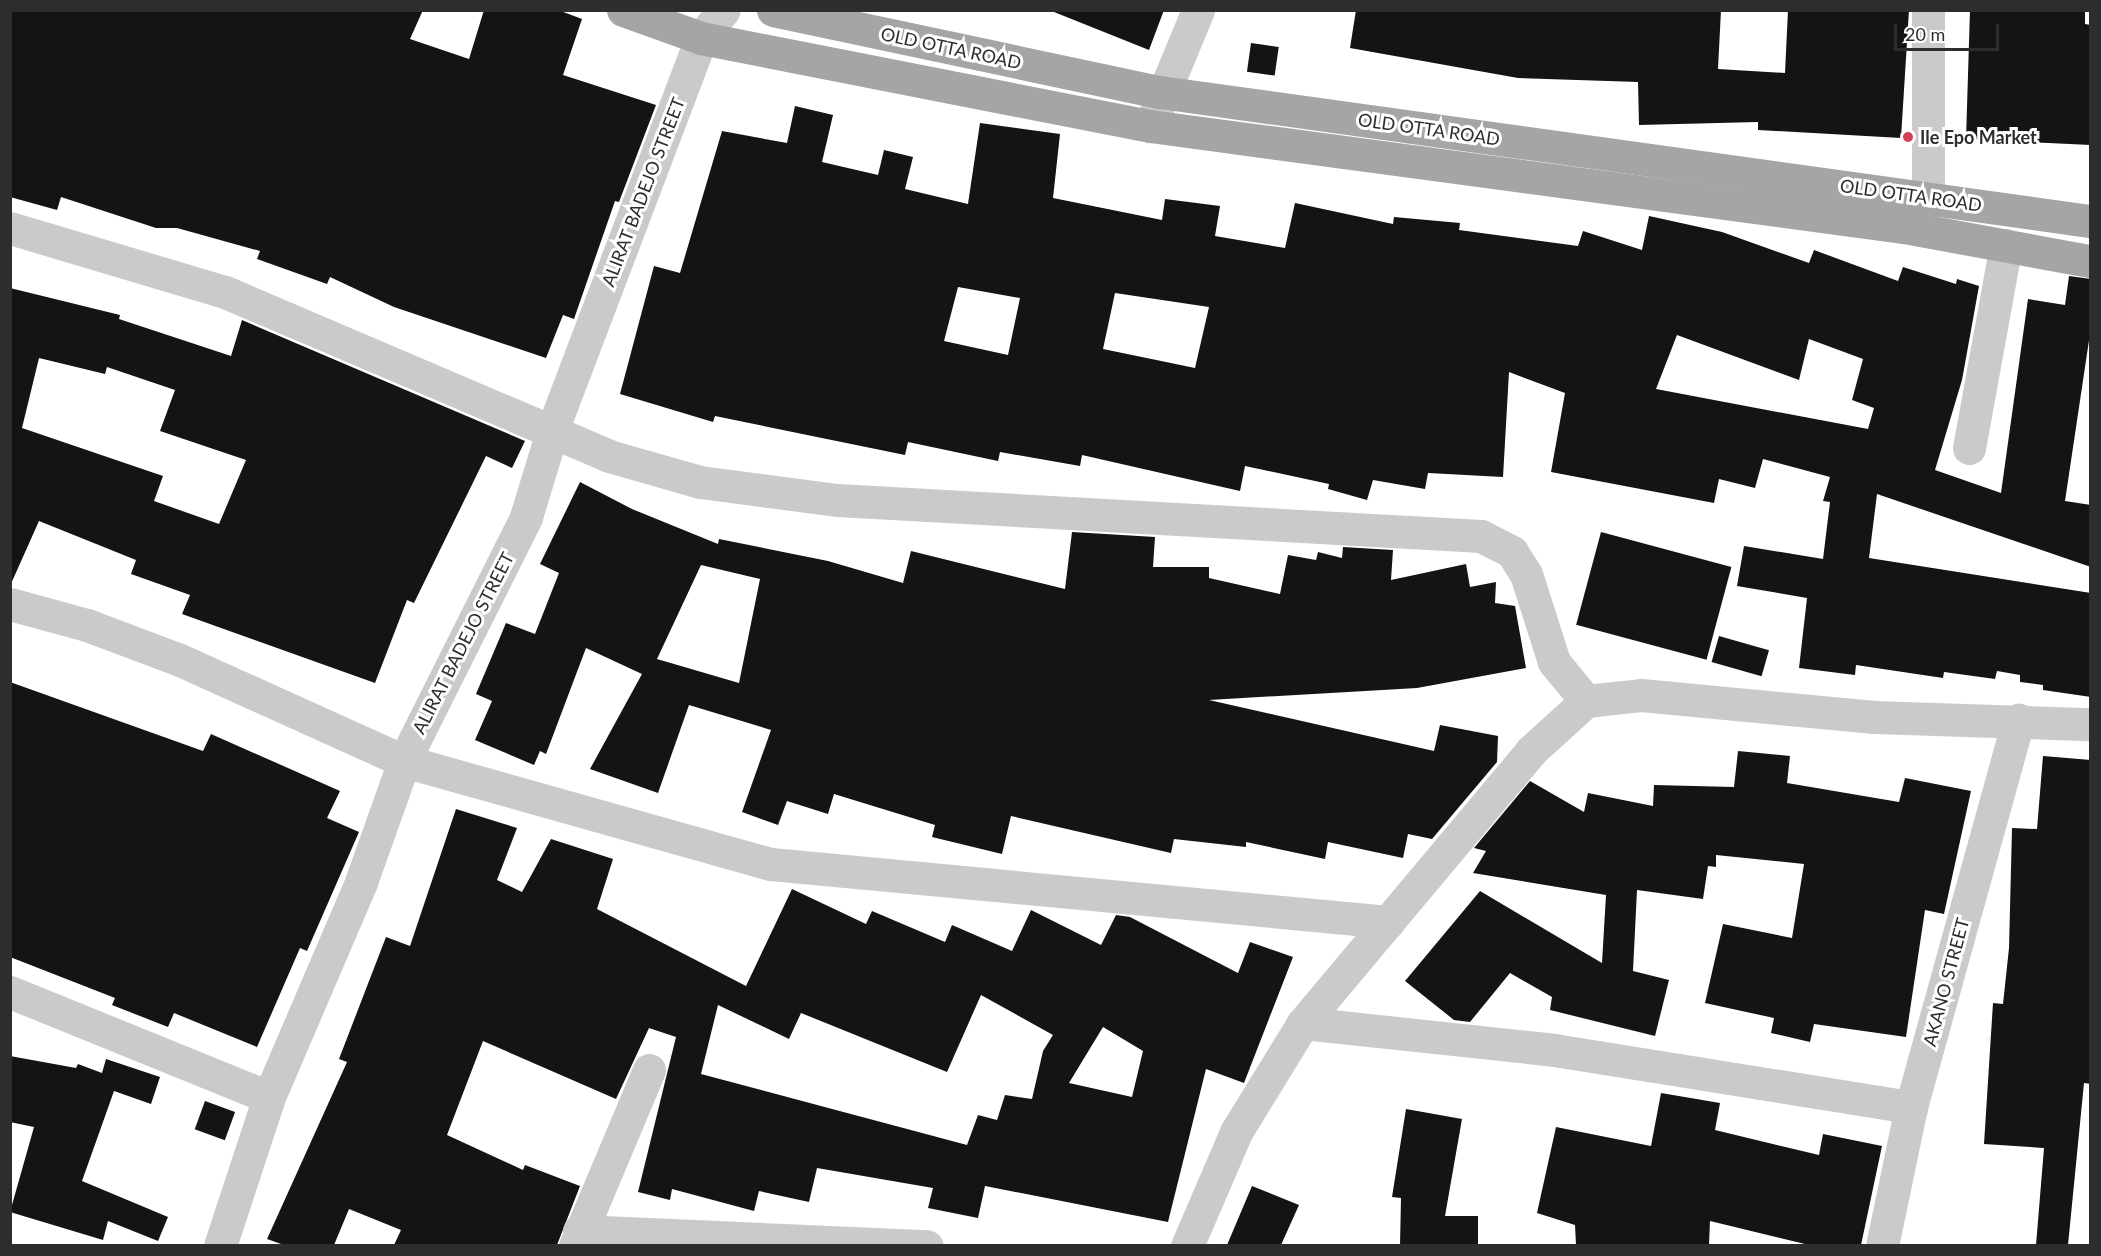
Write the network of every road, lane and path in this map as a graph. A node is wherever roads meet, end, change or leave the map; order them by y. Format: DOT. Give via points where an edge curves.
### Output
graph roads {
  1 [pos="623,10"];
  2 [pos="724,10"];
  3 [pos="773,10"];
  4 [pos="1198,10"];
  5 [pos="1928,10"];
  6 [pos="701,38"];
  7 [pos="1160,92"];
  8 [pos="1150,126"];
  9 [pos="1928,197"];
  10 [pos="2091,221"];
  11 [pos="10,228"];
  12 [pos="2006,245"];
  13 [pos="2091,261"];
  14 [pos="553,428"];
  15 [pos="1969,448"];
  16 [pos="10,604"];
  17 [pos="1586,701"];
  18 [pos="2018,720"];
  19 [pos="2091,724"];
  20 [pos="404,761"];
  21 [pos="1388,922"];
  22 [pos="10,992"];
  23 [pos="1303,1023"];
  24 [pos="649,1070"];
  25 [pos="270,1097"];
  26 [pos="1911,1107"];
  27 [pos="577,1238"];
  28 [pos="220,1245"];
  29 [pos="927,1245"];
  30 [pos="1187,1245"];
  31 [pos="1882,1245"];
  1 -- 6 [label="main road"];
  2 -- 6 [label="street, ALIRAT BADEJO STREET"];
  3 -- 7 [label="main road, OLD OTTA ROAD"];
  4 -- 7 [label="street"];
  5 -- 9 [label="street"];
  6 -- 8 [label="main road"];
  6 -- 14 [label="street, ALIRAT BADEJO STREET"];
  7 -- 8 [label="street"];
  7 -- 9 [label="main road, OLD OTTA ROAD"];
  8 -- 12 [label="main road" via="1904,227"];
  9 -- 10 [label="main road, OLD OTTA ROAD"];
  11 -- 14 [label="street" via="225,292"];
  12 -- 13 [label="main road"];
  12 -- 15 [label="street"];
  14 -- 17 [label="street" via="637,467 700,482 837,500 1481,536 1512,552 1526,574 1554,662"];
  14 -- 20 [label="street, ALIRAT BADEJO STREET" via="526,517"];
  16 -- 20 [label="street" via="87,625 180,660"];
  17 -- 18 [label="street" via="1641,695 1874,717"];
  17 -- 21 [label="street" via="1531,751 1469,831"];
  18 -- 19 [label="street"];
  18 -- 26 [label="street, AKANO STREET"];
  20 -- 21 [label="street" via="771,864 821,872"];
  20 -- 25 [label="street, ALIRAT BADEJO STREET" via="361,882"];
  21 -- 23 [label="street"];
  22 -- 25 [label="street"];
  23 -- 26 [label="street" via="1554,1050"];
  23 -- 30 [label="street" via="1236,1132"];
  24 -- 27 [label="street"];
  25 -- 28 [label="street, ALIRAT BADEJO STREET"];
  26 -- 31 [label="street, AKANO STREET"];
  27 -- 29 [label="street"];
}
